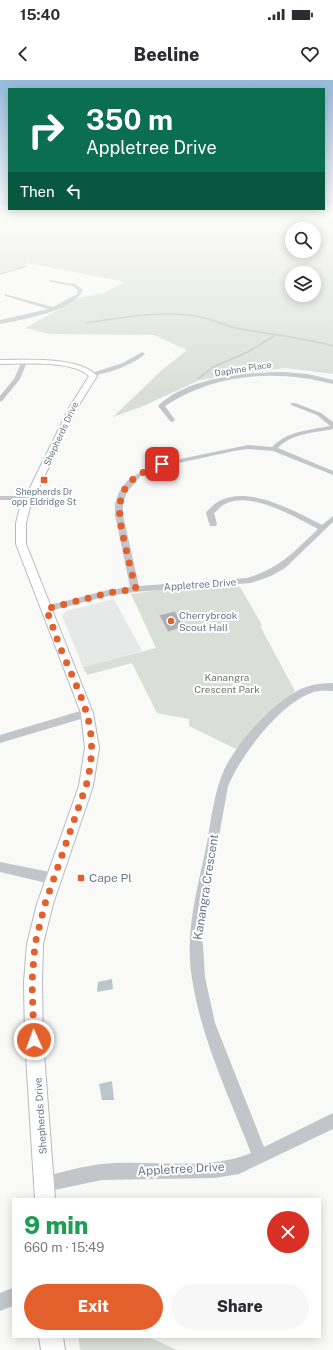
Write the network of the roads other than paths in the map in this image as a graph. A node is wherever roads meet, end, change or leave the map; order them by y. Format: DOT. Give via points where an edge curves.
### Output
graph roads {
  1 [pos="52,281"];
  2 [pos="7,295"];
  3 [pos="53,309"];
  4 [pos="0,322"];
  5 [pos="142,354"];
  6 [pos="0,362"];
  7 [pos="24,362"];
  8 [pos="92,374"];
  9 [pos="333,382"];
  10 [pos="1,398"];
  11 [pos="293,404"];
  12 [pos="172,420"];
  13 [pos="333,426"];
  14 [pos="274,449"];
  15 [pos="333,473"];
  16 [pos="0,498"];
  17 [pos="27,499"];
  18 [pos="333,518"];
  19 [pos="212,524"];
  20 [pos="322,528"];
  21 [pos="136,589"];
  22 [pos="46,609"];
  23 [pos="333,687"];
  24 [pos="87,713"];
  25 [pos="0,739"];
  26 [pos="0,867"];
  27 [pos="55,880"];
  28 [pos="333,1121"];
  29 [pos="260,1157"];
  30 [pos="45,1192"];
  31 [pos="12,1297"];
  32 [pos="0,1302"];
  33 [pos="51,1338"];
  34 [pos="53,1350"];
  1 -- 3 [label="street" via="73,285 81,290 76,297"];
  2 -- 3 [label="street"];
  3 -- 4 [label="street"];
  5 -- 8 [label="street" via="118,368"];
  6 -- 7 [label="main road"];
  7 -- 8 [label="main road" via="69,365 85,369"];
  7 -- 10 [label="street" via="17,379"];
  8 -- 17 [label="main road, Shepherds Drive" via="92,381 81,393 61,430 44,472"];
  9 -- 12 [label="street, Daphne Place" via="308,375 279,372 214,382 190,389 161,406"];
  11 -- 13 [label="street" via="320,414"];
  13 -- 14 [label="street" via="287,437"];
  14 -- 15 [label="street"];
  14 -- 21 [label="street" via="234,449 162,464 139,475 130,483 123,492 119,515"];
  16 -- 17 [label="street"];
  17 -- 22 [label="main road, Shepherds Drive" via="21,523 21,544"];
  18 -- 20 [label="street, Appletree Drive"];
  19 -- 20 [label="street" via="210,513 216,505 240,498 266,502"];
  20 -- 21 [label="street, Appletree Drive" via="285,563 262,577 248,581"];
  21 -- 22 [label="street, Appletree Drive" via="108,593"];
  22 -- 24 [label="main road, Shepherds Drive"];
  23 -- 29 [label="street, Kanangra Crescent" via="306,691 293,698 246,745 232,764 223,786 196,931 198,977 208,1023"];
  24 -- 25 [label="street"];
  24 -- 27 [label="main road, Shepherds Drive" via="92,748 90,772"];
  26 -- 27 [label="street"];
  27 -- 30 [label="main road, Shepherds Drive" via="40,923 33,962 34,1040"];
  28 -- 29 [label="street, Appletree Drive"];
  29 -- 30 [label="street, Appletree Drive" via="239,1166 215,1170 102,1172"];
  31 -- 32 [label="street"];
  33 -- 34 [label="main road"];
}
